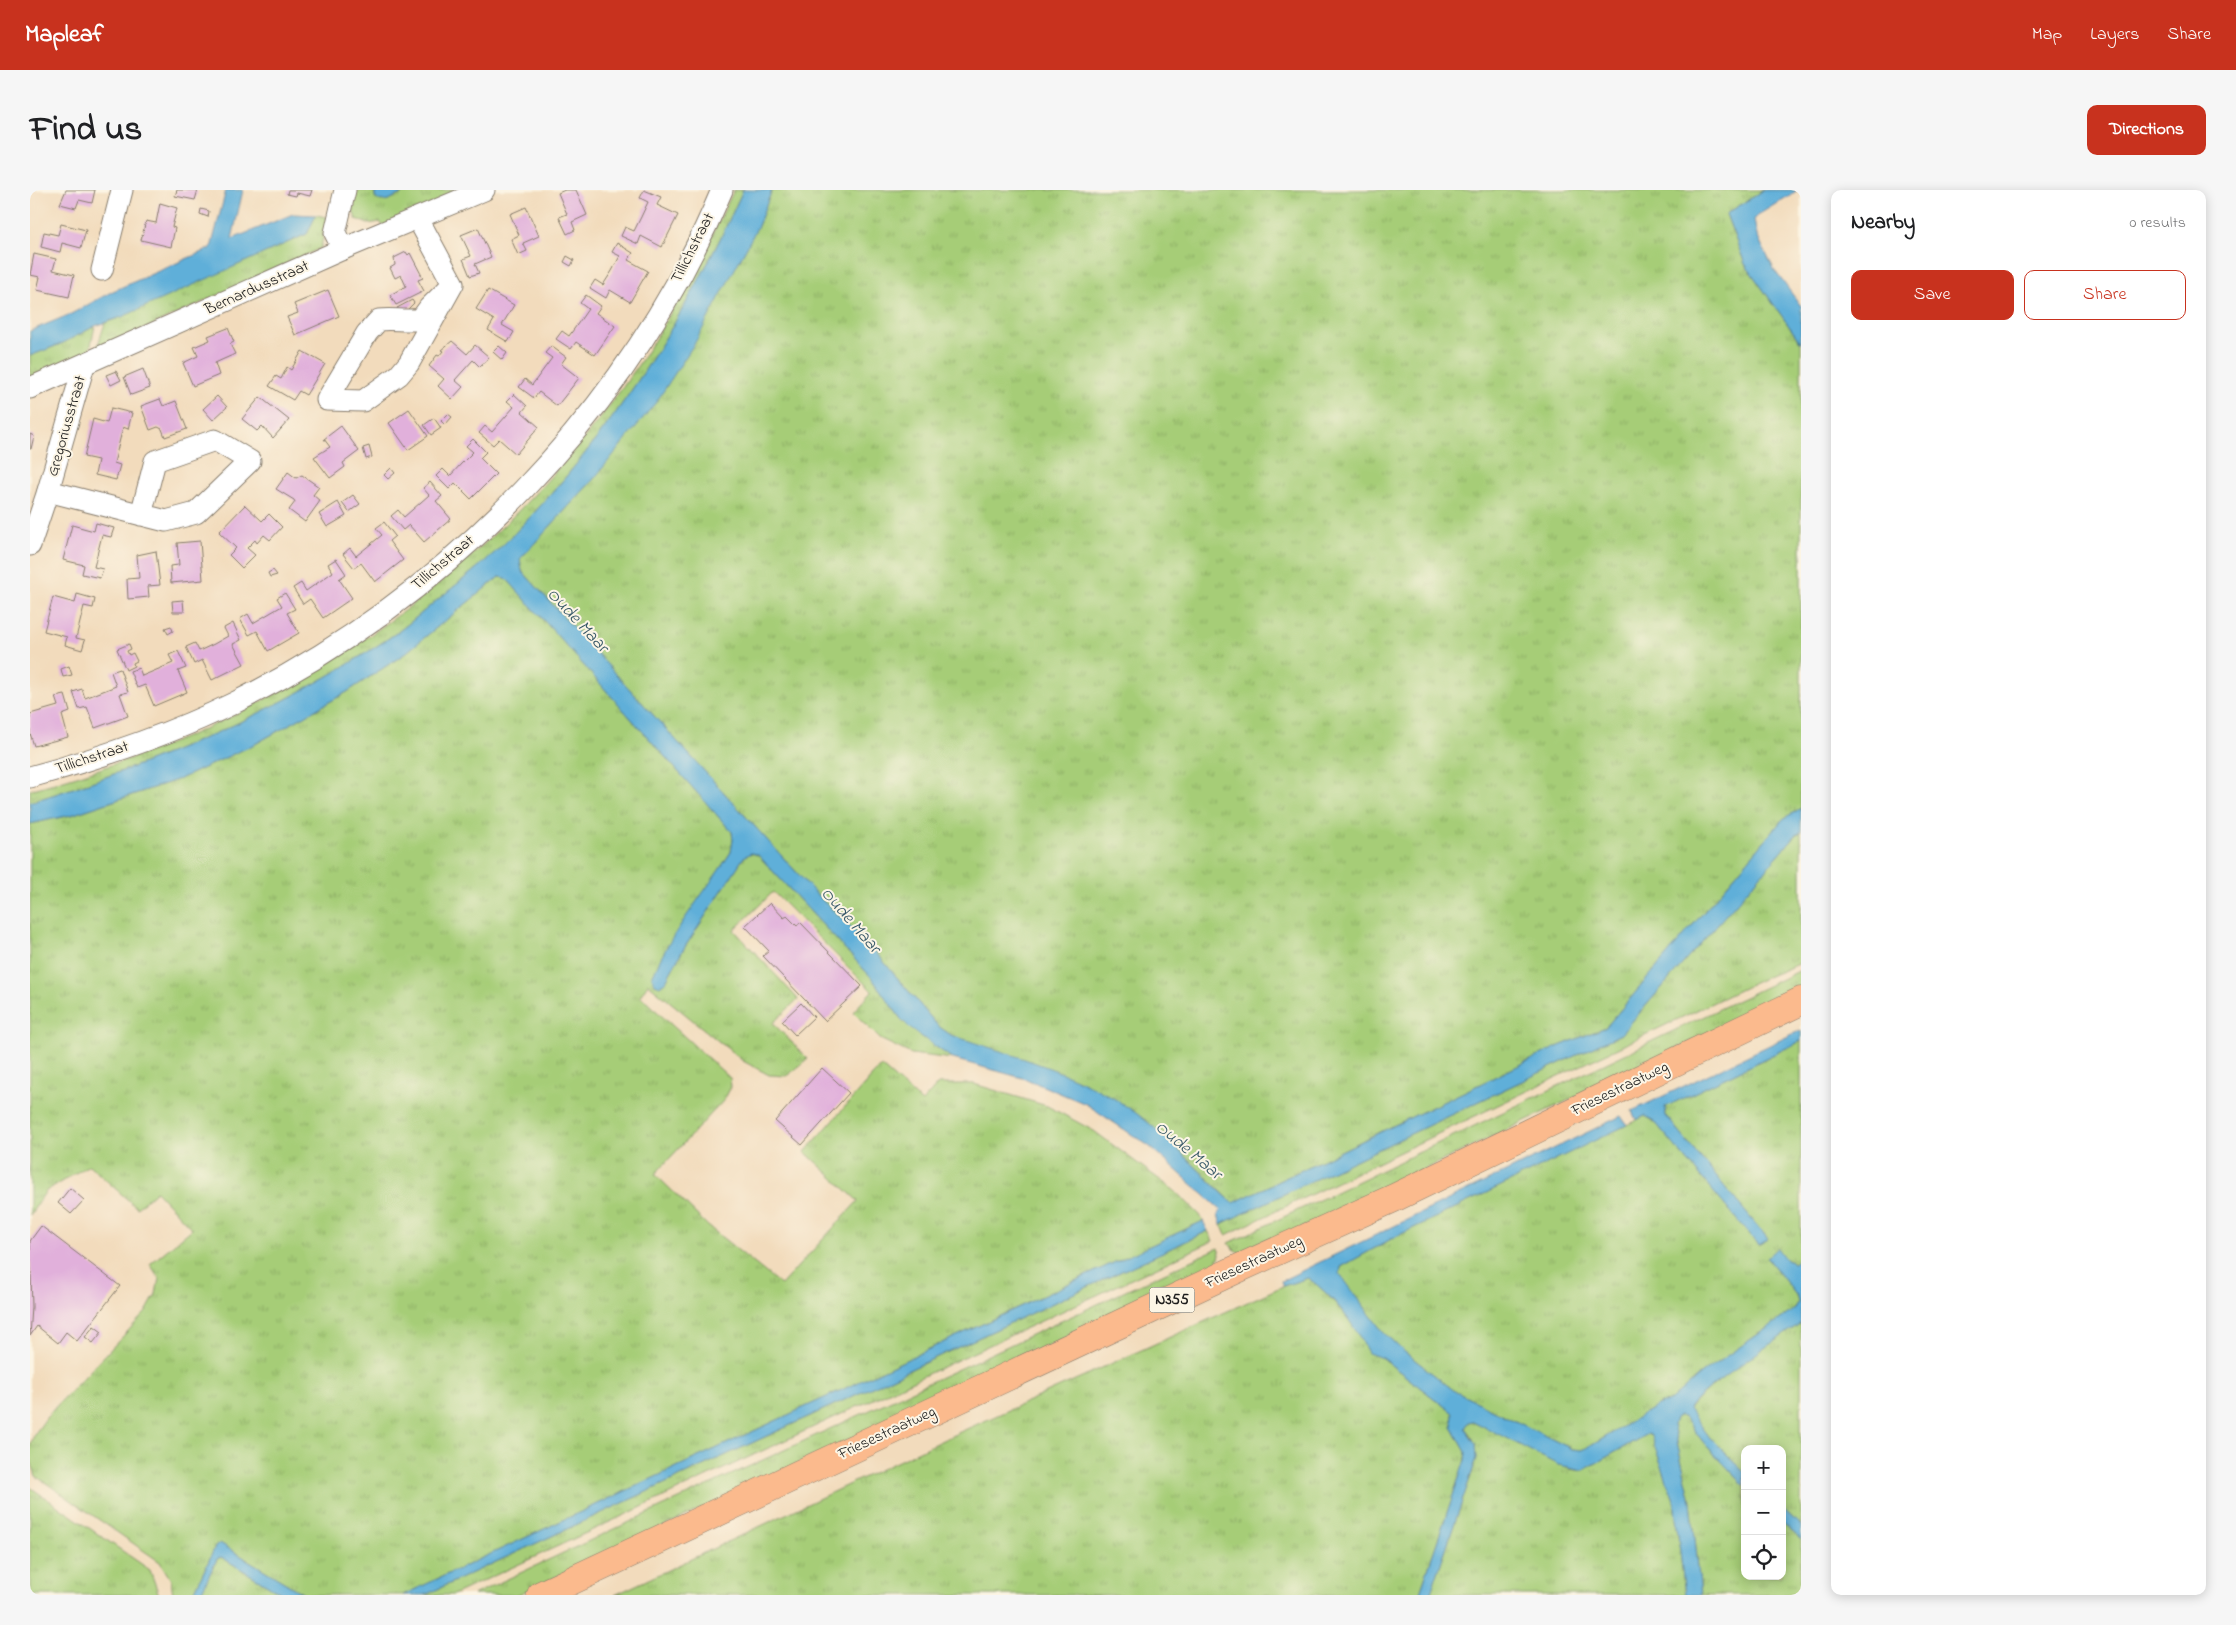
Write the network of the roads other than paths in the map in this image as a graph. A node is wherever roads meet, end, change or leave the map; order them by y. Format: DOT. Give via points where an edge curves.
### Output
graph roads {
  1 [pos="122,190"];
  2 [pos="345,190"];
  3 [pos="484,190"];
  4 [pos="722,190"];
  5 [pos="418,219"];
  6 [pos="343,249"];
  7 [pos="102,270"];
  8 [pos="453,284"];
  9 [pos="84,365"];
  10 [pos="30,388"];
  11 [pos="48,491"];
  12 [pos="141,515"];
  13 [pos="30,545"];
  14 [pos="30,778"];
  15 [pos="1801,1001"];
  16 [pos="541,1595"];
  1 -- 7 [label="street"];
  2 -- 6 [label="street" via="335,233"];
  3 -- 5 [label="street, Bernardusstraat"];
  4 -- 14 [label="street, Tillichstraat" via="681,274 612,384 570,439 525,488 428,578 334,645 235,702 132,746"];
  5 -- 6 [label="street, Bernardusstraat"];
  5 -- 8 [label="street"];
  6 -- 9 [label="street, Bernardusstraat"];
  8 -- 8 [label="street" via="399,376 363,401 327,400 367,333 379,320 393,318 410,322 421,319"];
  9 -- 10 [label="street, Bernardusstraat"];
  9 -- 11 [label="street, Gregoriusstraat"];
  11 -- 12 [label="street"];
  11 -- 13 [label="street, Gregoriusstraat"];
  12 -- 12 [label="street" via="166,521 196,513 250,461 215,440 156,461"];
  15 -- 16 [label="main road, Friesestraatweg / N355" via="1394,1198"];
}
